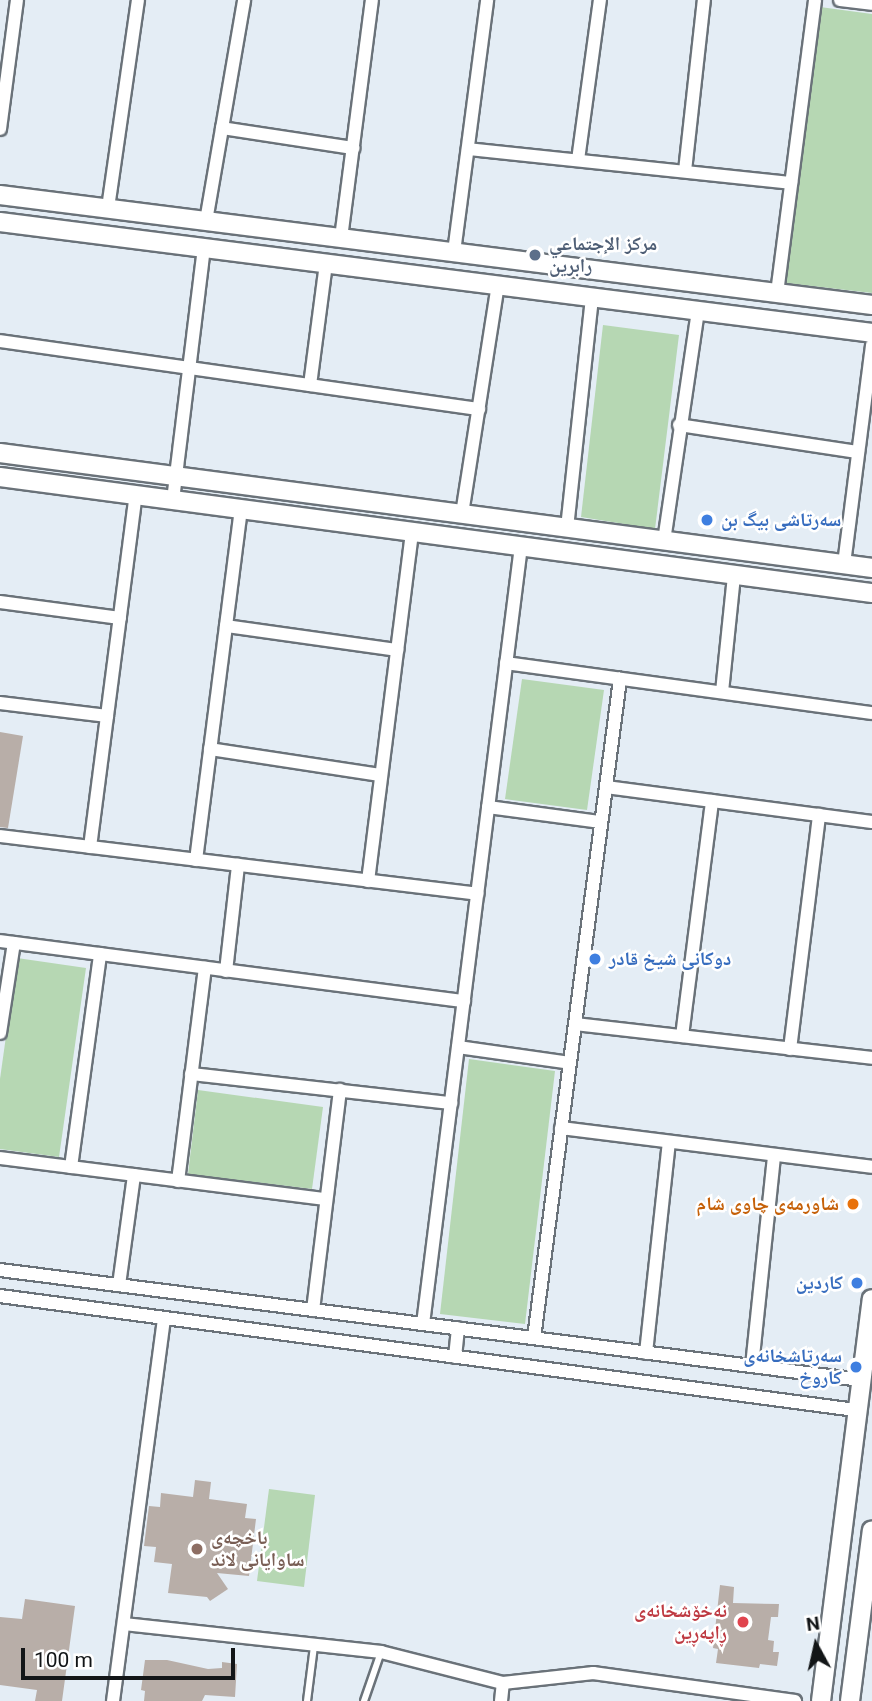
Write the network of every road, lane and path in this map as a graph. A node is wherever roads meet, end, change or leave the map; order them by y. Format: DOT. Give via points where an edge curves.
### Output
graph roads {
  1 [pos="17,0"];
  2 [pos="138,0"];
  3 [pos="244,0"];
  4 [pos="372,0"];
  5 [pos="487,0"];
  6 [pos="600,0"];
  7 [pos="704,0"];
  8 [pos="815,0"];
  9 [pos="840,0"];
  10 [pos="855,1"];
  11 [pos="872,4"];
  12 [pos="4,76"];
  13 [pos="222,128"];
  14 [pos="0,129"];
  15 [pos="353,148"];
  16 [pos="468,149"];
  17 [pos="578,160"];
  18 [pos="685,171"];
  19 [pos="791,183"];
  20 [pos="0,195"];
  21 [pos="27,198"];
  22 [pos="108,208"];
  23 [pos="206,221"];
  24 [pos="0,222"];
  25 [pos="24,225"];
  26 [pos="341,238"];
  27 [pos="396,245"];
  28 [pos="204,248"];
  29 [pos="454,252"];
  30 [pos="326,263"];
  31 [pos="392,272"];
  32 [pos="498,285"];
  33 [pos="777,293"];
  34 [pos="592,297"];
  35 [pos="872,305"];
  36 [pos="698,311"];
  37 [pos="872,333"];
  38 [pos="0,341"];
  39 [pos="872,345"];
  40 [pos="189,368"];
  41 [pos="310,385"];
  42 [pos="479,409"];
  43 [pos="679,425"];
  44 [pos="858,452"];
  45 [pos="0,453"];
  46 [pos="176,476"];
  47 [pos="0,477"];
  48 [pos="136,495"];
  49 [pos="173,500"];
  50 [pos="241,509"];
  51 [pos="462,514"];
  52 [pos="566,528"];
  53 [pos="412,532"];
  54 [pos="664,541"];
  55 [pos="521,546"];
  56 [pos="844,564"];
  57 [pos="872,568"];
  58 [pos="734,575"];
  59 [pos="872,593"];
  60 [pos="0,602"];
  61 [pos="120,618"];
  62 [pos="226,626"];
  63 [pos="397,650"];
  64 [pos="506,663"];
  65 [pos="620,678"];
  66 [pos="722,692"];
  67 [pos="0,702"];
  68 [pos="872,712"];
  69 [pos="107,716"];
  70 [pos="210,749"];
  71 [pos="379,775"];
  72 [pos="606,788"];
  73 [pos="712,801"];
  74 [pos="488,807"];
  75 [pos="819,815"];
  76 [pos="601,822"];
  77 [pos="872,822"];
  78 [pos="0,836"];
  79 [pos="90,847"];
  80 [pos="195,860"];
  81 [pos="238,865"];
  82 [pos="368,881"];
  83 [pos="477,894"];
  84 [pos="0,941"];
  85 [pos="14,943"];
  86 [pos="100,954"];
  87 [pos="205,968"];
  88 [pos="226,971"];
  89 [pos="464,1001"];
  90 [pos="575,1024"];
  91 [pos="0,1033"];
  92 [pos="682,1036"];
  93 [pos="458,1046"];
  94 [pos="790,1049"];
  95 [pos="872,1058"];
  96 [pos="570,1063"];
  97 [pos="191,1074"];
  98 [pos="340,1090"];
  99 [pos="451,1103"];
  100 [pos="561,1128"];
  101 [pos="669,1142"];
  102 [pos="774,1155"];
  103 [pos="0,1158"];
  104 [pos="71,1167"];
  105 [pos="872,1167"];
  106 [pos="134,1175"];
  107 [pos="178,1181"];
  108 [pos="325,1199"];
  109 [pos="0,1270"];
  110 [pos="120,1285"];
  111 [pos="0,1296"];
  112 [pos="872,1298"];
  113 [pos="313,1310"];
  114 [pos="164,1318"];
  115 [pos="423,1324"];
  116 [pos="458,1328"];
  117 [pos="534,1338"];
  118 [pos="646,1353"];
  119 [pos="455,1357"];
  120 [pos="752,1366"];
  121 [pos="861,1380"];
  122 [pos="856,1410"];
  123 [pos="872,1532"];
  124 [pos="124,1624"];
  125 [pos="314,1646"];
  126 [pos="381,1651"];
  127 [pos="503,1683"];
  128 [pos="113,1701"];
  129 [pos="307,1701"];
  130 [pos="364,1701"];
  131 [pos="501,1701"];
  132 [pos="795,1701"];
  133 [pos="821,1701"];
  134 [pos="850,1701"];
  1 -- 12 [label="street"];
  2 -- 22 [label="street"];
  3 -- 13 [label="street"];
  4 -- 15 [label="street"];
  5 -- 16 [label="street"];
  6 -- 17 [label="street"];
  7 -- 18 [label="street"];
  8 -- 19 [label="street"];
  9 -- 10 [label="street"];
  10 -- 11 [label="street"];
  12 -- 14 [label="street"];
  13 -- 15 [label="street"];
  13 -- 23 [label="street"];
  15 -- 26 [label="street"];
  16 -- 17 [label="street"];
  16 -- 29 [label="street"];
  17 -- 18 [label="street"];
  18 -- 19 [label="street"];
  19 -- 33 [label="street"];
  20 -- 21 [label="street"];
  21 -- 22 [label="street"];
  21 -- 25 [label="street"];
  22 -- 23 [label="street"];
  23 -- 26 [label="street"];
  24 -- 25 [label="street"];
  25 -- 28 [label="street"];
  26 -- 27 [label="street"];
  27 -- 29 [label="street"];
  27 -- 31 [label="street"];
  28 -- 30 [label="street"];
  28 -- 40 [label="street"];
  29 -- 33 [label="street"];
  30 -- 31 [label="street"];
  30 -- 41 [label="street"];
  31 -- 32 [label="street"];
  32 -- 34 [label="street"];
  32 -- 42 [label="street"];
  33 -- 35 [label="street"];
  34 -- 36 [label="street"];
  34 -- 52 [label="street"];
  36 -- 37 [label="street"];
  36 -- 43 [label="street"];
  38 -- 40 [label="street"];
  39 -- 44 [label="street"];
  40 -- 41 [label="street"];
  40 -- 46 [label="street"];
  41 -- 42 [label="street"];
  42 -- 51 [label="street"];
  43 -- 44 [label="street"];
  43 -- 54 [label="street"];
  44 -- 56 [label="street"];
  45 -- 46 [label="street"];
  46 -- 49 [label="street"];
  46 -- 51 [label="street"];
  47 -- 48 [label="street"];
  48 -- 49 [label="street"];
  48 -- 61 [label="street"];
  49 -- 50 [label="street"];
  50 -- 53 [label="street"];
  50 -- 62 [label="street"];
  51 -- 52 [label="street"];
  52 -- 54 [label="street"];
  53 -- 55 [label="street"];
  53 -- 63 [label="street"];
  54 -- 56 [label="street"];
  55 -- 58 [label="street"];
  55 -- 64 [label="street"];
  56 -- 57 [label="street"];
  58 -- 59 [label="street"];
  58 -- 66 [label="street"];
  60 -- 61 [label="street"];
  61 -- 69 [label="street"];
  62 -- 63 [label="street"];
  62 -- 70 [label="street"];
  63 -- 71 [label="street"];
  64 -- 65 [label="street"];
  64 -- 74 [label="street"];
  65 -- 66 [label="street"];
  65 -- 72 [label="street"];
  66 -- 68 [label="street"];
  67 -- 69 [label="street"];
  69 -- 79 [label="street"];
  70 -- 71 [label="street"];
  70 -- 80 [label="street"];
  71 -- 82 [label="street"];
  72 -- 73 [label="street"];
  72 -- 76 [label="street"];
  73 -- 75 [label="street"];
  73 -- 92 [label="street"];
  74 -- 76 [label="street"];
  74 -- 83 [label="street"];
  75 -- 77 [label="street"];
  75 -- 94 [label="street"];
  76 -- 90 [label="street"];
  78 -- 79 [label="street"];
  79 -- 80 [label="street"];
  80 -- 81 [label="street"];
  81 -- 82 [label="street"];
  81 -- 88 [label="street"];
  82 -- 83 [label="street"];
  83 -- 89 [label="street"];
  84 -- 85 [label="street"];
  85 -- 86 [label="street"];
  85 -- 91 [label="street"];
  86 -- 87 [label="street"];
  86 -- 104 [label="street"];
  87 -- 88 [label="street"];
  87 -- 97 [label="street"];
  88 -- 89 [label="street"];
  89 -- 93 [label="street"];
  90 -- 92 [label="street"];
  90 -- 96 [label="street"];
  92 -- 94 [label="street"];
  93 -- 96 [label="street"];
  93 -- 99 [label="street"];
  94 -- 95 [label="street"];
  96 -- 100 [label="street"];
  97 -- 98 [label="street"];
  97 -- 107 [label="street"];
  98 -- 99 [label="street"];
  98 -- 108 [label="street"];
  99 -- 115 [label="street"];
  100 -- 101 [label="street"];
  100 -- 117 [label="street"];
  101 -- 102 [label="street"];
  101 -- 118 [label="street"];
  102 -- 105 [label="street"];
  102 -- 120 [label="street"];
  103 -- 104 [label="street"];
  104 -- 106 [label="street"];
  106 -- 107 [label="street"];
  106 -- 110 [label="street"];
  107 -- 108 [label="street"];
  108 -- 113 [label="street"];
  109 -- 110 [label="street"];
  110 -- 113 [label="street"];
  111 -- 114 [label="street"];
  112 -- 121 [label="street"];
  113 -- 115 [label="street"];
  114 -- 119 [label="street"];
  114 -- 124 [label="street"];
  115 -- 116 [label="street"];
  116 -- 117 [label="street"];
  116 -- 119 [label="street"];
  117 -- 118 [label="street"];
  118 -- 120 [label="street"];
  119 -- 122 [label="street"];
  120 -- 121 [label="street"];
  121 -- 122 [label="street"];
  122 -- 133 [label="street"];
  123 -- 134 [label="street"];
  124 -- 125 [label="street"];
  124 -- 128 [label="street"];
  125 -- 126 [label="street"];
  125 -- 129 [label="lane"];
  126 -- 127 [label="street"];
  126 -- 130 [label="lane"];
  127 -- 131 [label="street"];
  127 -- 132 [label="street" via="593,1673"];
}
